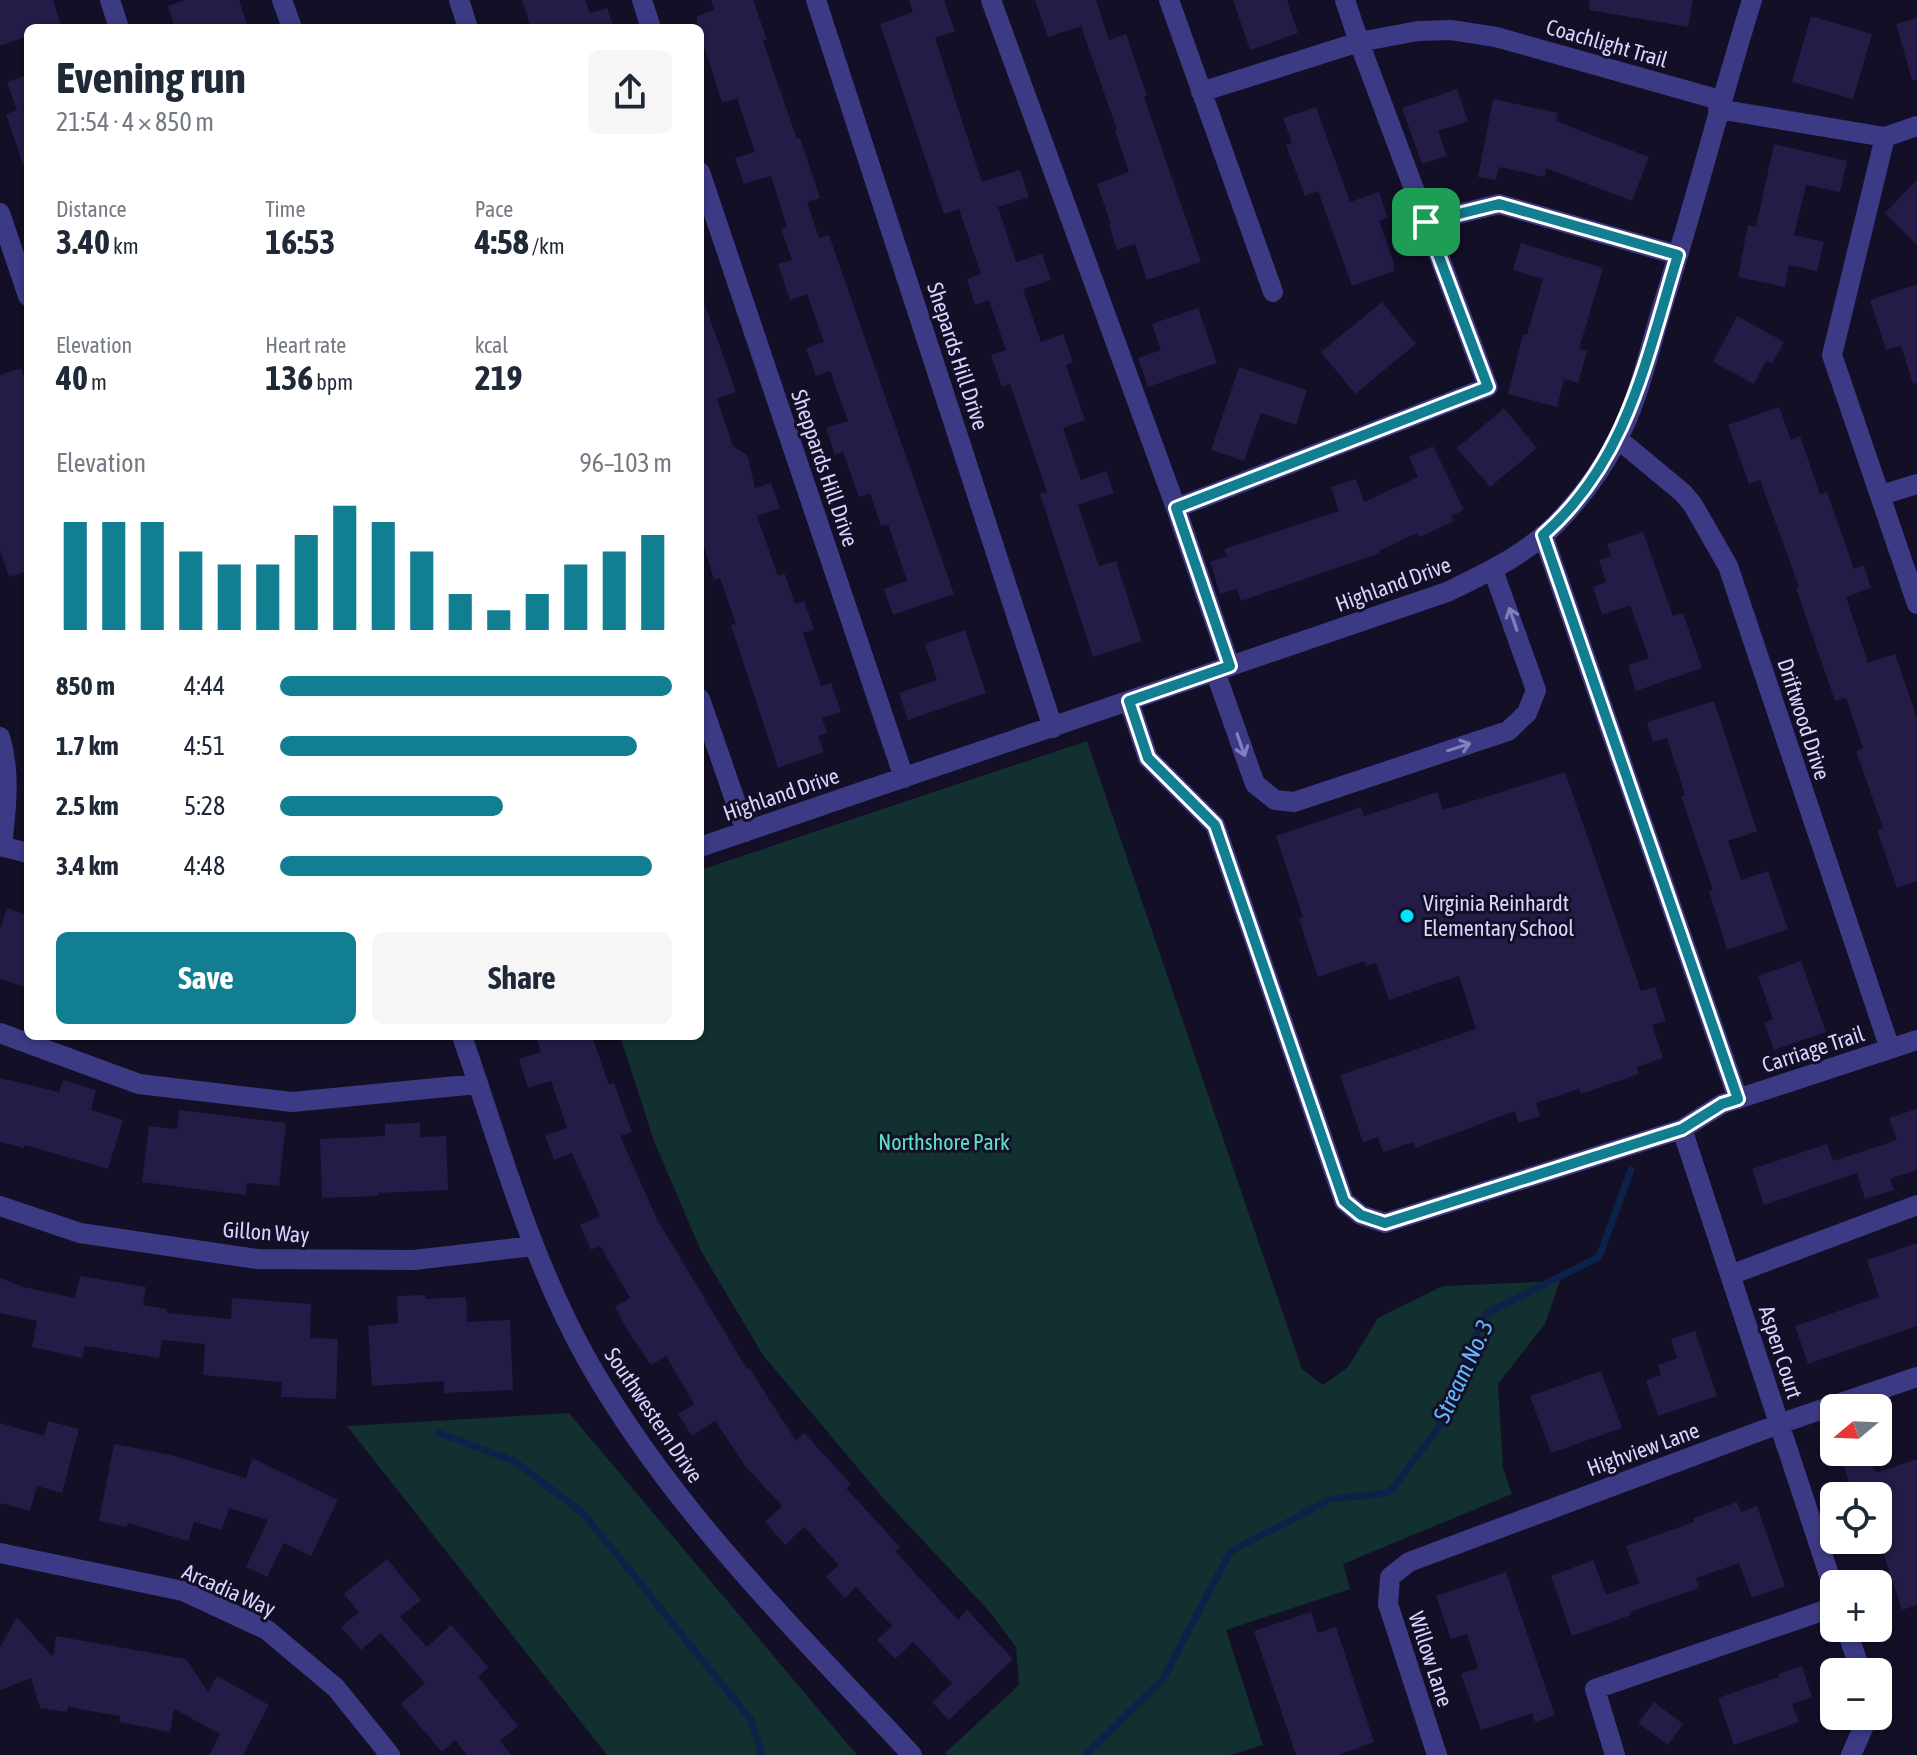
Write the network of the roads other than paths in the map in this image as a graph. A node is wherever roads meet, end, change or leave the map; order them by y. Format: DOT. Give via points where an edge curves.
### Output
graph roads {
  1 [pos="110,0"];
  2 [pos="282,0"];
  3 [pos="459,0"];
  4 [pos="642,0"];
  5 [pos="816,0"];
  6 [pos="991,0"];
  7 [pos="1169,0"];
  8 [pos="1345,0"];
  9 [pos="1752,0"];
  10 [pos="118,24"];
  11 [pos="291,24"];
  12 [pos="467,24"];
  13 [pos="650,24"];
  14 [pos="1359,42"];
  15 [pos="1201,92"];
  16 [pos="1719,105"];
  17 [pos="1917,126"];
  18 [pos="1885,137"];
  19 [pos="704,184"];
  20 [pos="0,213"];
  21 [pos="1426,222"];
  22 [pos="1678,255"];
  23 [pos="24,284"];
  24 [pos="1273,292"];
  25 [pos="1618,439"];
  26 [pos="1917,484"];
  27 [pos="1881,495"];
  28 [pos="1176,508"];
  29 [pos="1543,535"];
  30 [pos="1493,570"];
  31 [pos="1917,604"];
  32 [pos="1222,669"];
  33 [pos="1129,701"];
  34 [pos="704,711"];
  35 [pos="1053,728"];
  36 [pos="0,737"];
  37 [pos="904,778"];
  38 [pos="746,832"];
  39 [pos="1,846"];
  40 [pos="704,846"];
  41 [pos="24,852"];
  42 [pos="0,1033"];
  43 [pos="463,1040"];
  44 [pos="1917,1040"];
  45 [pos="1890,1049"];
  46 [pos="478,1084"];
  47 [pos="1738,1099"];
  48 [pos="1682,1129"];
  49 [pos="1917,1205"];
  50 [pos="0,1206"];
  51 [pos="533,1246"];
  52 [pos="1730,1275"];
  53 [pos="1917,1377"];
  54 [pos="1779,1424"];
  55 [pos="0,1553"];
  56 [pos="1827,1570"];
  57 [pos="1390,1577"];
  58 [pos="1820,1612"];
  59 [pos="1862,1730"];
  60 [pos="390,1755"];
  61 [pos="912,1755"];
  62 [pos="1437,1755"];
  63 [pos="1615,1755"];
  64 [pos="1851,1755"];
  1 -- 10 [label="street"];
  2 -- 11 [label="street"];
  3 -- 12 [label="street"];
  4 -- 13 [label="street"];
  5 -- 35 [label="street, Shepards Hill Drive"];
  6 -- 28 [label="street"];
  7 -- 15 [label="street"];
  8 -- 14 [label="street"];
  9 -- 16 [label="street, Highland Drive"];
  14 -- 15 [label="street, Coachlight Trail"];
  14 -- 16 [label="street, Coachlight Trail" via="1418,31 1496,37"];
  14 -- 21 [label="street"];
  15 -- 24 [label="street"];
  16 -- 18 [label="street, Coachlight Trail"];
  16 -- 22 [label="street, Highland Drive"];
  17 -- 18 [label="street"];
  18 -- 27 [label="street" via="1832,355"];
  19 -- 37 [label="street, Sheppards Hill Drive"];
  20 -- 23 [label="street"];
  21 -- 22 [label="street" via="1499,204"];
  21 -- 28 [label="street" via="1488,387"];
  22 -- 25 [label="street, Highland Drive"];
  25 -- 29 [label="street, Highland Drive" via="1579,497"];
  25 -- 45 [label="street, Driftwood Drive" via="1683,493 1728,566"];
  26 -- 27 [label="street"];
  27 -- 31 [label="street"];
  28 -- 32 [label="street"];
  29 -- 30 [label="street, Highland Drive"];
  29 -- 47 [label="street"];
  30 -- 32 [label="street, Highland Drive" via="1447,592"];
  32 -- 30 [label="street, one-way" via="1255,784 1275,800 1294,802 1508,731 1527,713 1536,690"];
  32 -- 33 [label="street, Highland Drive"];
  33 -- 35 [label="street, Highland Drive"];
  33 -- 48 [label="street, Carriage Trail" via="1148,758 1215,825 1344,1201 1361,1215 1385,1223"];
  34 -- 38 [label="street"];
  35 -- 37 [label="street, Highland Drive"];
  36 -- 39 [label="street" via="8,793"];
  37 -- 38 [label="street, Highland Drive"];
  38 -- 40 [label="street, Highland Drive"];
  39 -- 41 [label="street"];
  42 -- 46 [label="street" via="139,1084 292,1102"];
  43 -- 46 [label="street, Southwestern Drive"];
  44 -- 45 [label="street, Carriage Trail"];
  45 -- 47 [label="street, Carriage Trail"];
  46 -- 51 [label="street, Southwestern Drive"];
  47 -- 48 [label="street, Carriage Trail"];
  48 -- 52 [label="street, Aspen Court"];
  49 -- 52 [label="street"];
  50 -- 51 [label="street, Gillon Way" via="80,1233 257,1259 414,1260"];
  51 -- 61 [label="street, Southwestern Drive" via="590,1364 677,1496"];
  52 -- 54 [label="street, Aspen Court"];
  53 -- 54 [label="street, Highview Lane"];
  54 -- 56 [label="street, Aspen Court"];
  54 -- 57 [label="street, Highview Lane" via="1409,1562"];
  55 -- 60 [label="street, Arcadia Way" via="183,1591 267,1630 336,1688"];
  57 -- 62 [label="street, Willow Lane" via="1388,1604"];
  58 -- 63 [label="street" via="1595,1689"];
  59 -- 64 [label="street"];
}
